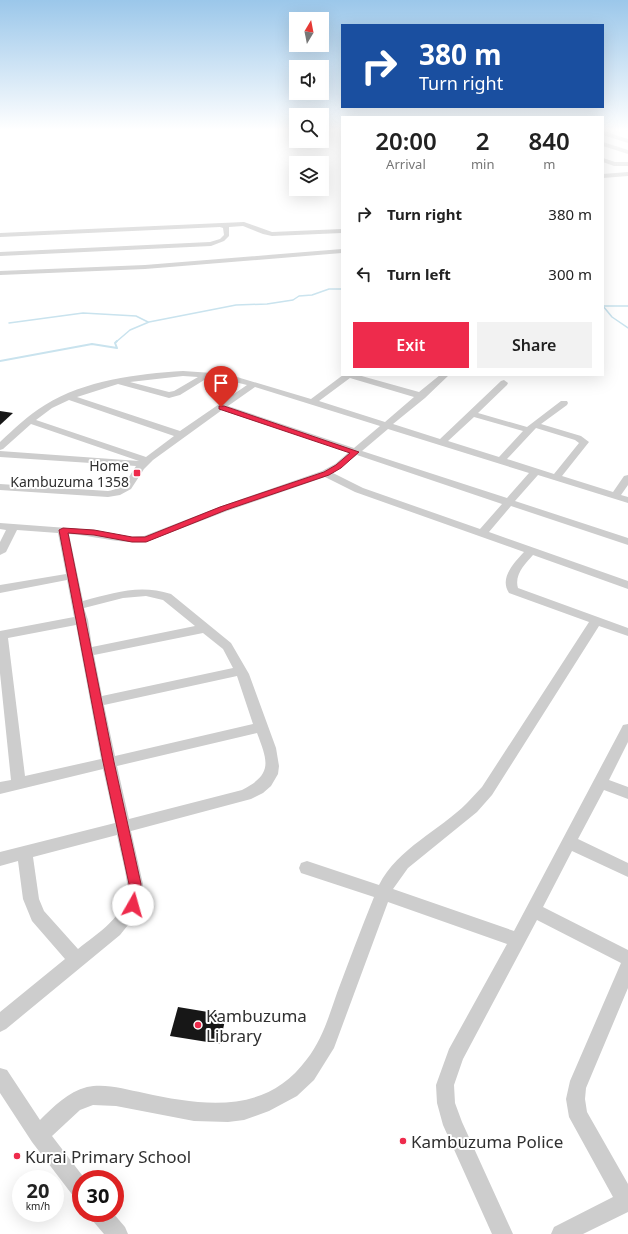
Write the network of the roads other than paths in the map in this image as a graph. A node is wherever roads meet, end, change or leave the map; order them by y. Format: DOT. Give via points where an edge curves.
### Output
graph roads {
  1 [pos="221,225"];
  2 [pos="341,231"];
  3 [pos="0,235"];
  4 [pos="78,241"];
  5 [pos="341,251"];
  6 [pos="0,254"];
  7 [pos="201,254"];
  8 [pos="0,273"];
  9 [pos="207,375"];
  10 [pos="348,376"];
  11 [pos="352,376"];
  12 [pos="444,376"];
  13 [pos="118,381"];
  14 [pos="504,383"];
  15 [pos="254,384"];
  16 [pos="422,396"];
  17 [pos="69,397"];
  18 [pos="313,402"];
  19 [pos="564,403"];
  20 [pos="221,407"];
  21 [pos="473,414"];
  22 [pos="30,421"];
  23 [pos="387,426"];
  24 [pos="531,427"];
  25 [pos="181,435"];
  26 [pos="441,443"];
  27 [pos="0,447"];
  28 [pos="355,452"];
  29 [pos="0,454"];
  30 [pos="500,461"];
  31 [pos="145,462"];
  32 [pos="535,472"];
  33 [pos="326,473"];
  34 [pos="556,478"];
  35 [pos="628,478"];
  36 [pos="0,487"];
  37 [pos="614,496"];
  38 [pos="628,500"];
  39 [pos="508,502"];
  40 [pos="0,526"];
  41 [pos="13,527"];
  42 [pos="63,530"];
  43 [pos="481,534"];
  44 [pos="628,542"];
  45 [pos="530,551"];
  46 [pos="0,552"];
  47 [pos="72,576"];
  48 [pos="628,585"];
  49 [pos="0,589"];
  50 [pos="80,613"];
  51 [pos="596,621"];
  52 [pos="205,628"];
  53 [pos="628,632"];
  54 [pos="1,635"];
  55 [pos="88,652"];
  56 [pos="241,671"];
  57 [pos="98,702"];
  58 [pos="261,727"];
  59 [pos="628,729"];
  60 [pos="109,762"];
  61 [pos="600,782"];
  62 [pos="19,783"];
  63 [pos="0,788"];
  64 [pos="628,793"];
  65 [pos="123,827"];
  66 [pos="569,842"];
  67 [pos="25,853"];
  68 [pos="0,859"];
  69 [pos="307,868"];
  70 [pos="628,870"];
  71 [pos="383,893"];
  72 [pos="533,910"];
  73 [pos="518,940"];
  74 [pos="628,958"];
  75 [pos="77,960"];
  76 [pos="628,967"];
  77 [pos="0,1023"];
  78 [pos="0,1077"];
  79 [pos="39,1135"];
  80 [pos="72,1178"];
  81 [pos="627,1201"];
  82 [pos="107,1222"];
  83 [pos="118,1234"];
  84 [pos="503,1234"];
  85 [pos="561,1234"];
  1 -- 2 [label="street" via="244,224 272,234"];
  1 -- 4 [label="street"];
  1 -- 7 [label="street" via="226,227 227,236 211,244"];
  3 -- 4 [label="street"];
  4 -- 6 [label="street"];
  4 -- 7 [label="street"];
  5 -- 7 [label="street"];
  7 -- 8 [label="street"];
  9 -- 13 [label="street" via="157,376"];
  9 -- 13 [label="street" via="169,395"];
  9 -- 15 [label="street"];
  10 -- 18 [label="street"];
  11 -- 16 [label="street"];
  12 -- 16 [label="street"];
  13 -- 17 [label="street"];
  14 -- 21 [label="street"];
  15 -- 18 [label="street"];
  15 -- 20 [label="street"];
  16 -- 23 [label="street"];
  17 -- 22 [label="street" via="48,407"];
  17 -- 25 [label="street"];
  18 -- 23 [label="street"];
  19 -- 24 [label="street"];
  20 -- 25 [label="street"];
  20 -- 28 [label="street"];
  21 -- 24 [label="street"];
  21 -- 26 [label="street"];
  22 -- 27 [label="street"];
  22 -- 31 [label="street"];
  23 -- 26 [label="street"];
  23 -- 28 [label="street"];
  24 -- 30 [label="street"];
  24 -- 34 [label="street" via="578,438 584,442"];
  25 -- 31 [label="street"];
  26 -- 30 [label="street"];
  28 -- 33 [label="street"];
  28 -- 39 [label="street"];
  29 -- 31 [label="street"];
  30 -- 32 [label="street"];
  31 -- 36 [label="street" via="126,489 115,494"];
  32 -- 34 [label="street"];
  32 -- 39 [label="street"];
  33 -- 42 [label="street" via="146,539 132,540"];
  33 -- 43 [label="street" via="359,490"];
  34 -- 37 [label="street"];
  35 -- 37 [label="street"];
  37 -- 38 [label="street"];
  39 -- 43 [label="street"];
  39 -- 44 [label="street"];
  40 -- 41 [label="street"];
  41 -- 42 [label="street"];
  41 -- 46 [label="street"];
  42 -- 47 [label="street"];
  43 -- 45 [label="street"];
  45 -- 48 [label="street"];
  45 -- 51 [label="street" via="511,577 510,585 513,590"];
  47 -- 49 [label="street"];
  47 -- 50 [label="street"];
  50 -- 52 [label="street" via="138,592 153,592 167,597"];
  50 -- 54 [label="street"];
  50 -- 55 [label="street"];
  51 -- 53 [label="street"];
  51 -- 71 [label="street" via="487,791 472,808 403,863"];
  52 -- 55 [label="street"];
  52 -- 56 [label="street" via="226,646"];
  54 -- 62 [label="street"];
  55 -- 57 [label="street"];
  56 -- 57 [label="street"];
  56 -- 58 [label="street"];
  57 -- 60 [label="street"];
  58 -- 60 [label="street"];
  58 -- 65 [label="street" via="270,750 272,769 270,777 256,790 246,795"];
  59 -- 61 [label="street"];
  60 -- 62 [label="street"];
  60 -- 65 [label="street"];
  61 -- 64 [label="street"];
  61 -- 66 [label="street"];
  62 -- 63 [label="street"];
  65 -- 67 [label="street"];
  65 -- 75 [label="street" via="135,884 133,905 114,930"];
  66 -- 70 [label="street"];
  66 -- 72 [label="street"];
  67 -- 68 [label="street"];
  67 -- 75 [label="street" via="33,908"];
  69 -- 71 [label="street"];
  71 -- 73 [label="street"];
  71 -- 79 [label="street" via="326,1047 299,1084 265,1104 225,1114 195,1112 110,1096 94,1096 73,1103"];
  72 -- 73 [label="street"];
  72 -- 74 [label="street"];
  73 -- 84 [label="street" via="455,1055 445,1085 446,1103 453,1125"];
  75 -- 77 [label="street"];
  76 -- 81 [label="street" via="575,1098 579,1117"];
  78 -- 79 [label="street"];
  79 -- 80 [label="street"];
  81 -- 85 [label="street"];
  82 -- 83 [label="street"];
}
